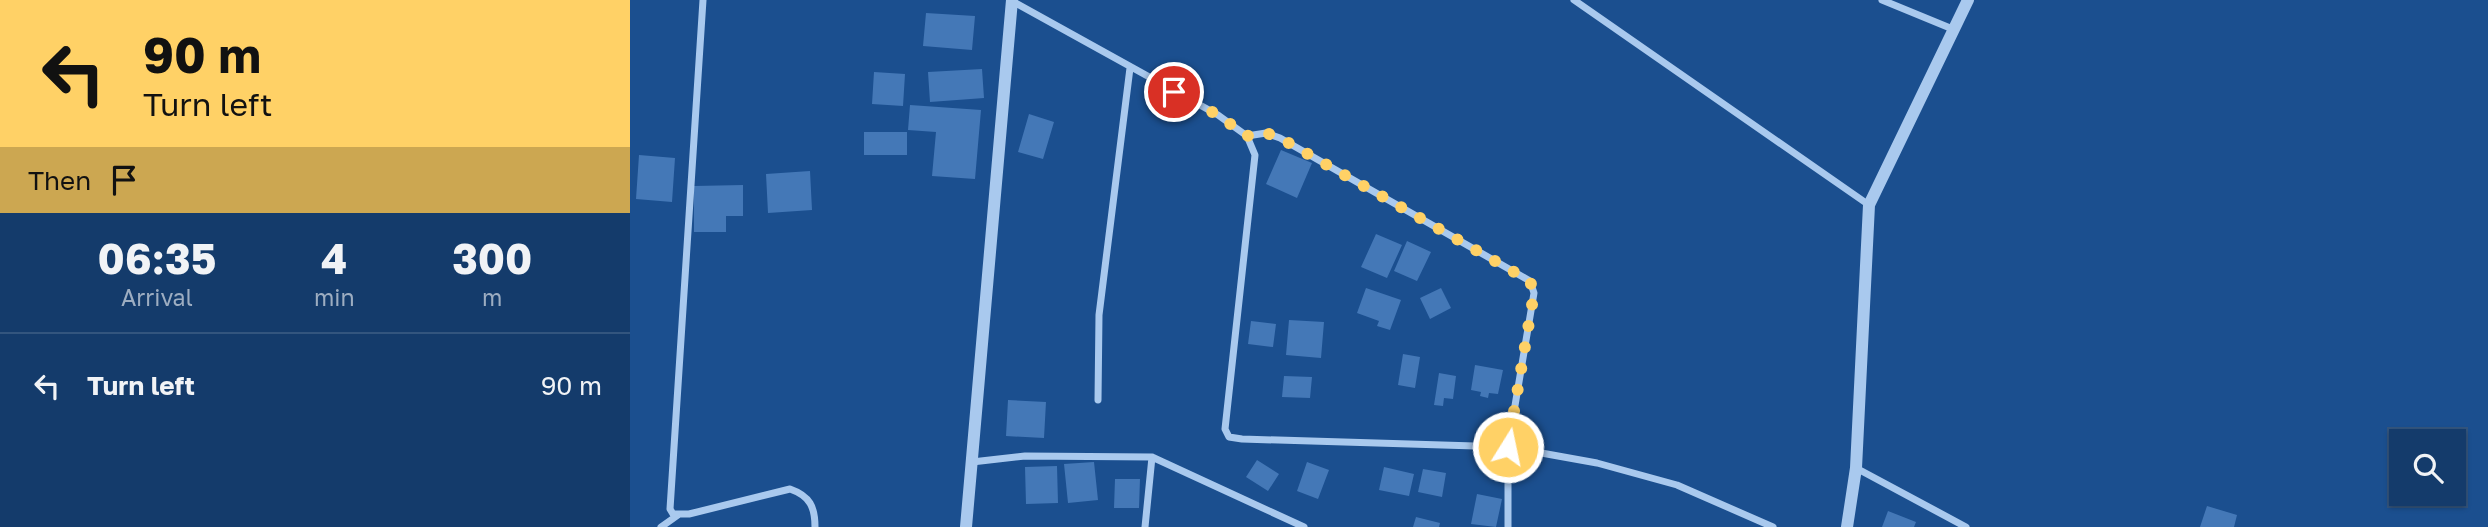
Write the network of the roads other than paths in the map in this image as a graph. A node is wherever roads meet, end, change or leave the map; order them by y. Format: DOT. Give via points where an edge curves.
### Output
graph roads {
  1 [pos="703,0"];
  2 [pos="1574,0"];
  3 [pos="1882,0"];
  4 [pos="1968,0"];
  5 [pos="1012,1"];
  6 [pos="1955,30"];
  7 [pos="1130,68"];
  8 [pos="1247,136"];
  9 [pos="1869,205"];
  10 [pos="1098,400"];
  11 [pos="1508,447"];
  12 [pos="1152,457"];
  13 [pos="971,462"];
  14 [pos="1856,468"];
  15 [pos="678,515"];
  16 [pos="661,527"];
  17 [pos="815,527"];
  18 [pos="966,527"];
  19 [pos="1145,527"];
  20 [pos="1304,527"];
  21 [pos="1508,527"];
  22 [pos="1773,527"];
  23 [pos="1847,527"];
  24 [pos="1966,527"];
  1 -- 15 [label="street" via="670,503 673,514"];
  2 -- 9 [label="street"];
  3 -- 6 [label="street"];
  4 -- 6 [label="street"];
  5 -- 7 [label="street"];
  5 -- 13 [label="street"];
  6 -- 9 [label="street"];
  7 -- 8 [label="street" via="1218,115"];
  7 -- 10 [label="street" via="1099,315"];
  8 -- 11 [label="street" via="1266,133 1280,138 1530,281 1534,293"];
  8 -- 11 [label="street" via="1255,155 1225,429 1229,437"];
  9 -- 14 [label="street"];
  11 -- 21 [label="street"];
  11 -- 22 [label="street" via="1597,463 1677,485"];
  12 -- 13 [label="street" via="1025,456"];
  12 -- 19 [label="street"];
  12 -- 20 [label="street"];
  13 -- 18 [label="street"];
  14 -- 23 [label="street"];
  14 -- 24 [label="street"];
  15 -- 16 [label="street"];
  15 -- 17 [label="street" via="790,489 808,498"];
}
